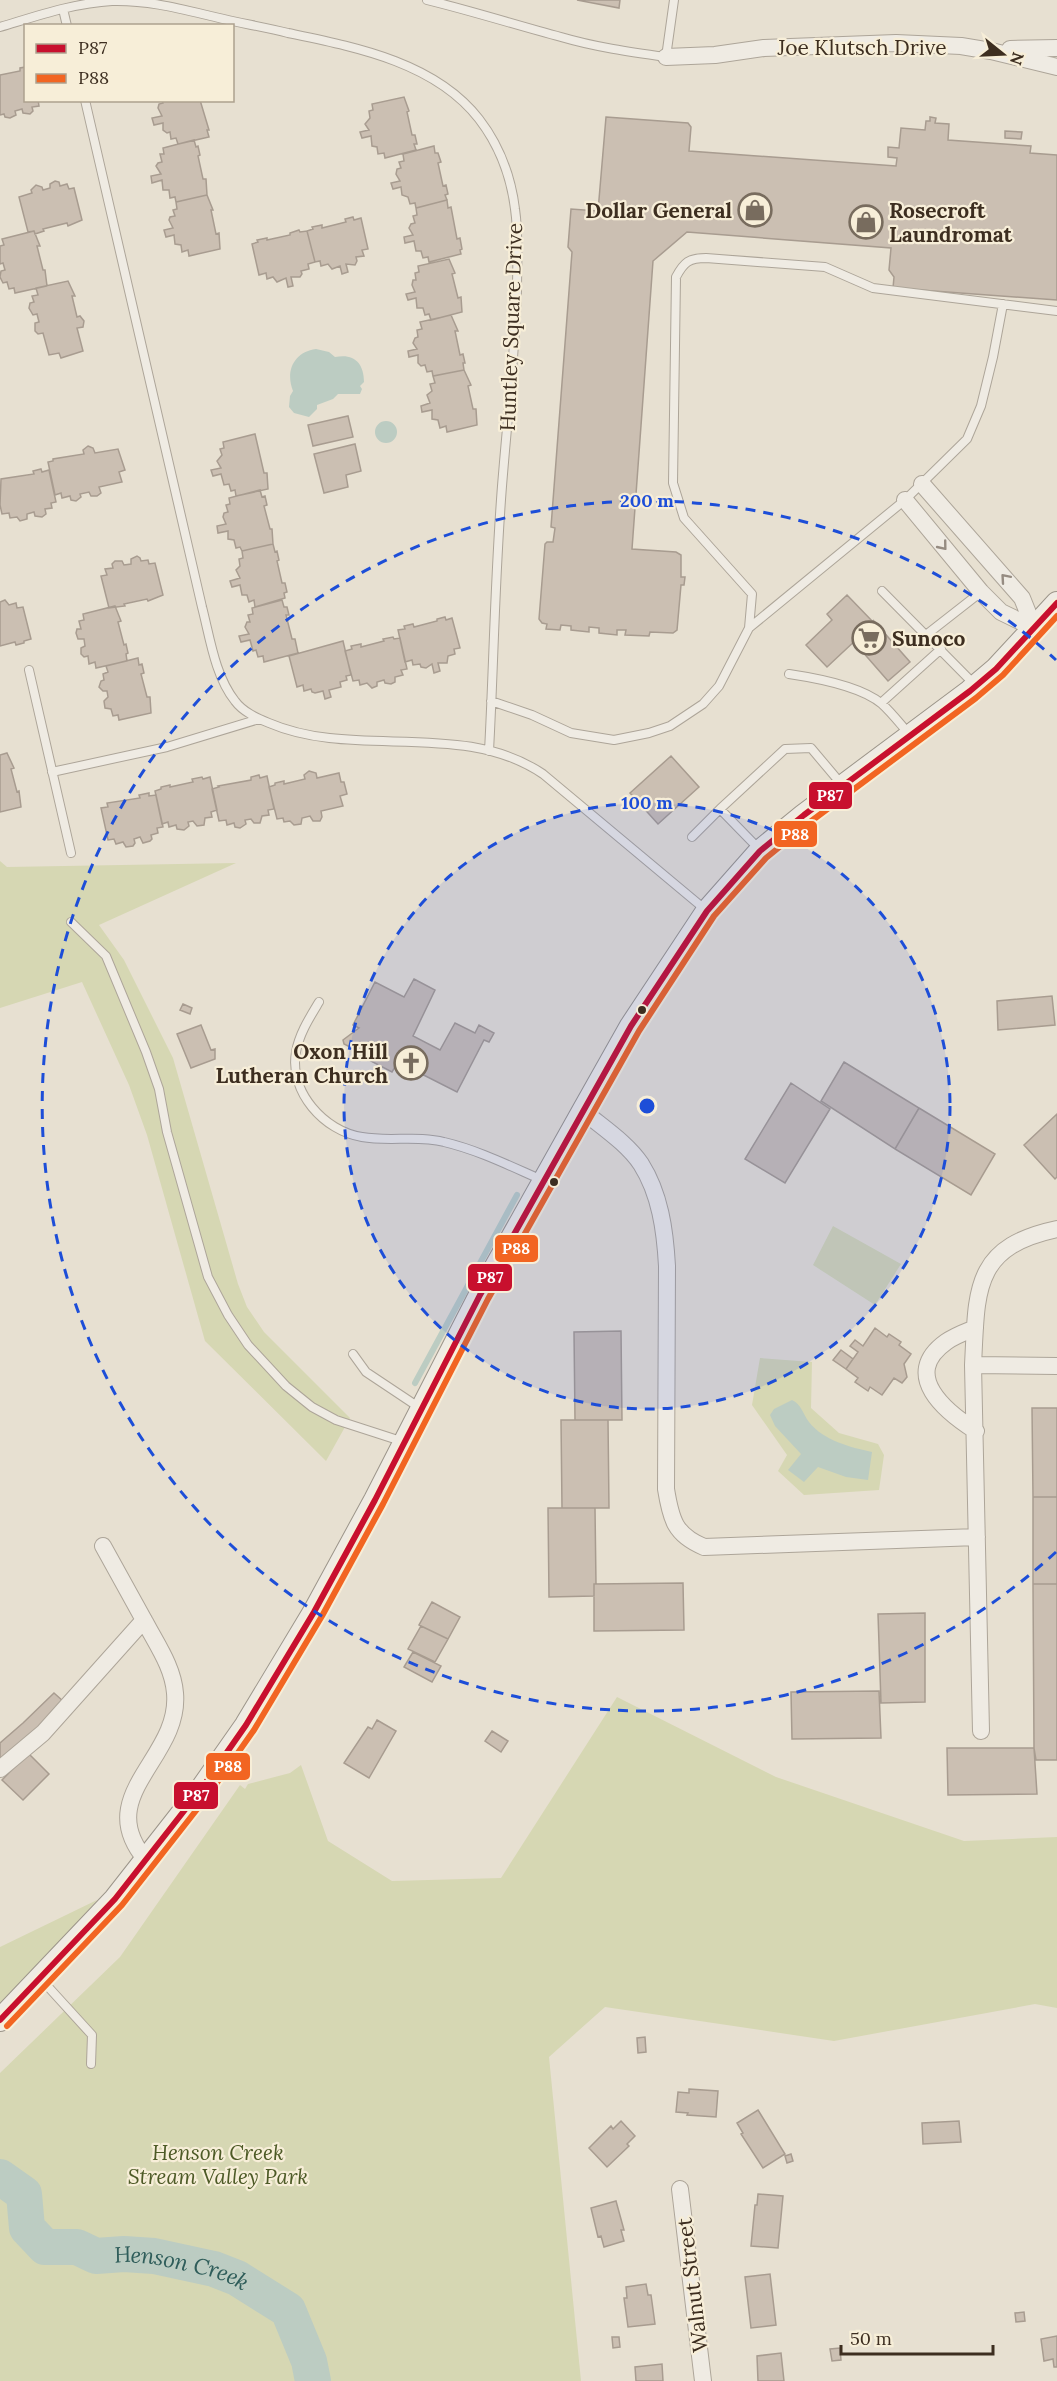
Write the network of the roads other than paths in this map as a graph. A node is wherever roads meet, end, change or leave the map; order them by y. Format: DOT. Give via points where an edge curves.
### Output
graph roads {
  1 [pos="427,0"];
  2 [pos="674,0"];
  3 [pos="63,9"];
  4 [pos="67,24"];
  5 [pos="0,27"];
  6 [pos="1057,48"];
  7 [pos="991,51"];
  8 [pos="666,57"];
  9 [pos="1057,67"];
  10 [pos="85,102"];
  11 [pos="1003,304"];
  12 [pos="1057,310"];
  13 [pos="922,484"];
  14 [pos="906,500"];
  15 [pos="882,591"];
  16 [pos="981,592"];
  17 [pos="1057,603"];
  18 [pos="749,628"];
  19 [pos="1034,628"];
  20 [pos="926,635"];
  21 [pos="941,650"];
  22 [pos="29,670"];
  23 [pos="789,674"];
  24 [pos="975,685"];
  25 [pos="491,701"];
  26 [pos="881,703"];
  27 [pos="259,719"];
  28 [pos="910,735"];
  29 [pos="489,751"];
  30 [pos="52,772"];
  31 [pos="843,786"];
  32 [pos="720,809"];
  33 [pos="692,837"];
  34 [pos="760,851"];
  35 [pos="71,853"];
  36 [pos="707,911"];
  37 [pos="71,922"];
  38 [pos="319,1002"];
  39 [pos="583,1110"];
  40 [pos="543,1181"];
  41 [pos="1057,1229"];
  42 [pos="975,1328"];
  43 [pos="354,1354"];
  44 [pos="974,1365"];
  45 [pos="1057,1366"];
  46 [pos="421,1409"];
  47 [pos="976,1431"];
  48 [pos="404,1442"];
  49 [pos="977,1537"];
  50 [pos="103,1546"];
  51 [pos="144,1620"];
  52 [pos="981,1731"];
  53 [pos="0,1769"];
  54 [pos="146,1860"];
  55 [pos="41,1978"];
  56 [pos="0,2020"];
  57 [pos="91,2064"];
  58 [pos="681,2189"];
  59 [pos="703,2381"];
  1 -- 8 [label="lane" via="562,38"];
  2 -- 8 [label="lane"];
  3 -- 4 [label="lane"];
  3 -- 5 [label="lane, Huntley Square Drive"];
  3 -- 25 [label="lane, Huntley Square Drive" via="113,1 153,3 358,48 404,65 446,88 477,117 492,138 509,180 518,234"];
  6 -- 7 [label="street"];
  7 -- 8 [label="street, Joe Klutsch Drive" via="961,46 851,43"];
  7 -- 9 [label="street, Joe Klutsch Drive"];
  10 -- 27 [label="lane" via="214,652 234,700"];
  11 -- 12 [label="lane"];
  11 -- 13 [label="lane" via="981,406 967,439"];
  11 -- 18 [label="lane" via="873,288 825,267 706,258 692,258 683,264 676,277 673,483 684,518 752,594"];
  13 -- 14 [label="lane"];
  19 -- 13 [label="street, one-way" via="1022,598"];
  14 -- 16 [label="street, one-way"];
  14 -- 18 [label="lane"];
  15 -- 20 [label="lane"];
  16 -- 19 [label="street" via="1001,612"];
  16 -- 20 [label="lane"];
  17 -- 19 [label="main road"];
  18 -- 25 [label="lane" via="719,686 703,704 670,726 649,734 614,740 571,733"];
  19 -- 24 [label="main road" via="996,669"];
  20 -- 21 [label="lane"];
  21 -- 24 [label="lane"];
  21 -- 26 [label="lane"];
  22 -- 30 [label="lane"];
  23 -- 26 [label="lane" via="819,679"];
  24 -- 28 [label="main road"];
  25 -- 29 [label="lane, Huntley Square Drive"];
  26 -- 28 [label="lane"];
  27 -- 29 [label="lane" via="319,738 450,744"];
  27 -- 30 [label="lane" via="168,747"];
  28 -- 31 [label="main road"];
  29 -- 36 [label="lane" via="518,759 543,774"];
  30 -- 35 [label="lane"];
  31 -- 32 [label="lane" via="811,748 785,749"];
  31 -- 34 [label="main road"];
  32 -- 33 [label="lane"];
  32 -- 34 [label="lane"];
  34 -- 36 [label="main road"];
  36 -- 39 [label="main road" via="631,1026"];
  37 -- 48 [label="lane" via="106,956 130,1014 159,1089 167,1132 208,1277 228,1316 248,1345 286,1386 312,1407 336,1420"];
  38 -- 40 [label="lane" via="305,1025 296,1052 297,1079 312,1108 336,1130 362,1137 442,1141"];
  39 -- 40 [label="main road"];
  39 -- 49 [label="street" via="640,1163 662,1214 668,1266 666,1489 677,1530 704,1547"];
  40 -- 46 [label="main road"];
  41 -- 42 [label="street" via="1020,1240 998,1255 980,1290"];
  42 -- 44 [label="street"];
  42 -- 47 [label="street" via="939,1347 928,1367 928,1381 940,1405"];
  43 -- 46 [label="lane" via="366,1372"];
  44 -- 45 [label="street"];
  44 -- 47 [label="street"];
  46 -- 48 [label="main road"];
  47 -- 49 [label="street"];
  48 -- 54 [label="main road" via="314,1611 246,1725"];
  49 -- 52 [label="street"];
  50 -- 51 [label="street"];
  51 -- 53 [label="street" via="43,1732"];
  51 -- 54 [label="street" via="169,1666 175,1694 168,1731 135,1789 127,1813 131,1837"];
  54 -- 55 [label="main road"];
  55 -- 56 [label="main road"];
  55 -- 57 [label="lane" via="92,2035"];
  58 -- 59 [label="street, Walnut Street"];
}
